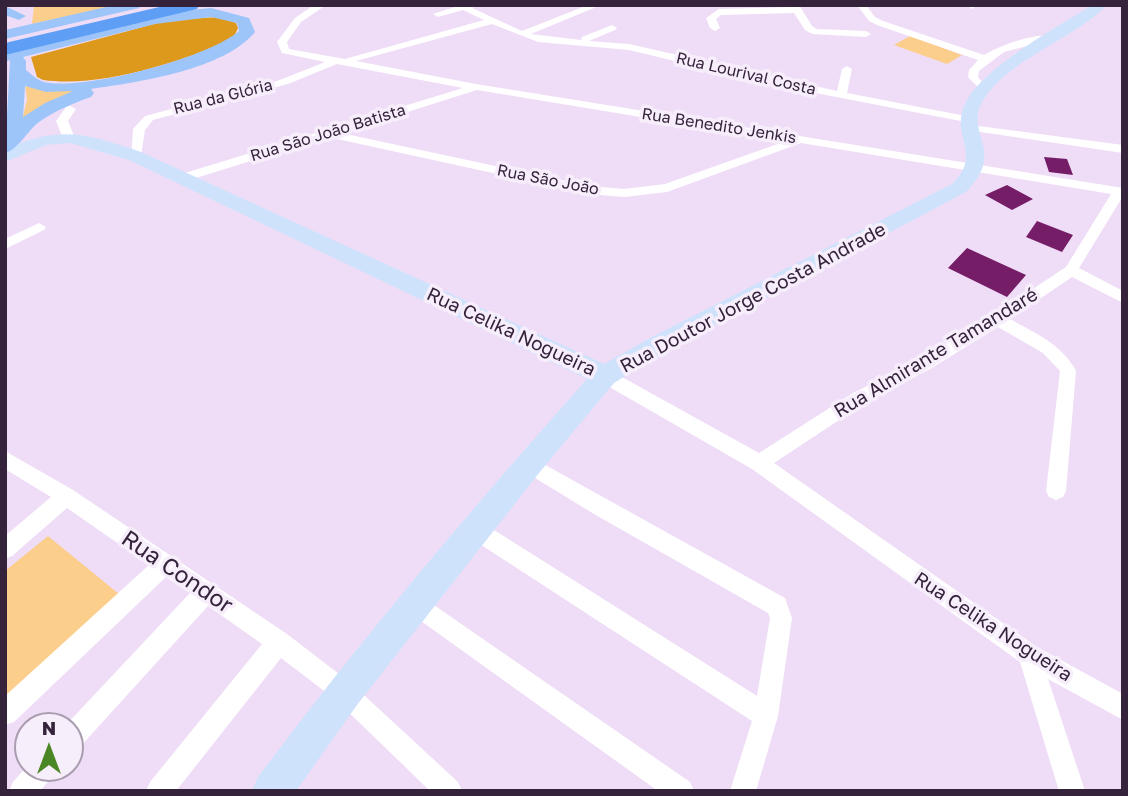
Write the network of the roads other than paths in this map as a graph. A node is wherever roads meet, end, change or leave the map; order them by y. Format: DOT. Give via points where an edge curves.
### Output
graph roads {
  1 [pos="134,5"];
  2 [pos="191,5"];
  3 [pos="221,5"];
  4 [pos="321,5"];
  5 [pos="861,5"];
  6 [pos="1101,5"];
  7 [pos="469,6"];
  8 [pos="593,6"];
  9 [pos="794,7"];
  10 [pos="259,12"];
  11 [pos="158,13"];
  12 [pos="438,14"];
  13 [pos="491,21"];
  14 [pos="13,23"];
  15 [pos="612,28"];
  16 [pos="715,28"];
  17 [pos="522,34"];
  18 [pos="866,34"];
  19 [pos="36,38"];
  20 [pos="1054,38"];
  21 [pos="578,41"];
  22 [pos="11,59"];
  23 [pos="985,59"];
  24 [pos="339,61"];
  25 [pos="847,69"];
  26 [pos="476,87"];
  27 [pos="983,89"];
  28 [pos="5,93"];
  29 [pos="841,95"];
  30 [pos="70,108"];
  31 [pos="971,124"];
  32 [pos="331,134"];
  33 [pos="68,136"];
  34 [pos="801,139"];
  35 [pos="9,141"];
  36 [pos="1123,149"];
  37 [pos="135,156"];
  38 [pos="5,157"];
  39 [pos="977,169"];
  40 [pos="179,179"];
  41 [pos="1121,192"];
  42 [pos="39,227"];
  43 [pos="5,245"];
  44 [pos="1071,270"];
  45 [pos="1123,298"];
  46 [pos="998,320"];
  47 [pos="605,376"];
  48 [pos="5,459"];
  49 [pos="759,463"];
  50 [pos="529,464"];
  51 [pos="1056,491"];
  52 [pos="66,496"];
  53 [pos="476,530"];
  54 [pos="5,549"];
  55 [pos="165,564"];
  56 [pos="206,592"];
  57 [pos="415,603"];
  58 [pos="279,642"];
  59 [pos="1029,655"];
  60 [pos="344,692"];
  61 [pos="1123,708"];
  62 [pos="5,713"];
  63 [pos="766,716"];
  64 [pos="84,724"];
  65 [pos="159,791"];
  66 [pos="272,791"];
  67 [pos="449,791"];
  68 [pos="681,791"];
  69 [pos="743,791"];
  70 [pos="1072,791"];
  1 -- 19 [label="main road"];
  2 -- 19 [label="highway"];
  3 -- 11 [label="main road"];
  4 -- 24 [label="street, Rua Benedito Jenkis" via="300,17 282,48"];
  5 -- 23 [label="street" via="880,23"];
  6 -- 20 [label="main road"];
  7 -- 12 [label="street, Rua Lourival Costa"];
  7 -- 13 [label="street, Rua Lourival Costa"];
  8 -- 17 [label="street"];
  9 -- 16 [label="street" via="719,12 711,18"];
  9 -- 18 [label="street" via="814,32"];
  10 -- 35 [label="main road" via="255,33 230,52 62,101"];
  11 -- 19 [label="highway"];
  11 -- 22 [label="main road" via="220,14 244,21 247,32 224,50 197,60 89,84 34,85"];
  13 -- 17 [label="street, Rua Lourival Costa"];
  13 -- 24 [label="street, Rua da Glória"];
  14 -- 19 [label="highway"];
  15 -- 21 [label="street"];
  17 -- 21 [label="street, Rua Lourival Costa"];
  19 -- 22 [label="highway"];
  20 -- 23 [label="street" via="1012,44"];
  20 -- 27 [label="main road"];
  21 -- 29 [label="street, Rua Lourival Costa" via="638,48"];
  22 -- 28 [label="main road"];
  22 -- 35 [label="main road"];
  23 -- 27 [label="street" via="973,77"];
  24 -- 26 [label="street, Rua Benedito Jenkis"];
  24 -- 37 [label="street, Rua da Glória" via="284,82 149,118 139,129"];
  25 -- 29 [label="street"];
  26 -- 32 [label="street, Rua São João Batista"];
  26 -- 34 [label="street, Rua Benedito Jenkis"];
  27 -- 31 [label="main road" via="974,101"];
  29 -- 31 [label="street, Rua Lourival Costa"];
  30 -- 33 [label="street" via="62,121"];
  31 -- 36 [label="street, Rua Lourival Costa"];
  31 -- 39 [label="main road"];
  32 -- 34 [label="street, Rua São João" via="589,190 624,193 667,188"];
  32 -- 40 [label="street, Rua São João Batista"];
  33 -- 37 [label="main road, Rua Celika Nogueira"];
  33 -- 38 [label="main road, Rua Celika Nogueira"];
  34 -- 39 [label="street, Rua Benedito Jenkis"];
  37 -- 40 [label="main road, Rua Celika Nogueira"];
  39 -- 41 [label="street, Rua Benedito Jenkis"];
  39 -- 47 [label="main road, Rua Doutor Jorge Costa Andrade" via="972,179 943,199"];
  40 -- 47 [label="main road, Rua Celika Nogueira"];
  41 -- 44 [label="street, Rua Almirante Tamandaré"];
  42 -- 43 [label="street"];
  44 -- 45 [label="street"];
  44 -- 46 [label="street, Rua Almirante Tamandaré"];
  46 -- 49 [label="street, Rua Almirante Tamandaré" via="859,398"];
  46 -- 51 [label="street" via="1066,365"];
  47 -- 49 [label="street, Rua Celika Nogueira"];
  47 -- 50 [label="main road, Rua Doutor Jorge Costa Andrade"];
  48 -- 52 [label="street, Rua Condor"];
  49 -- 59 [label="street, Rua Celika Nogueira"];
  50 -- 53 [label="main road, Rua Doutor Jorge Costa Andrade"];
  50 -- 63 [label="street" via="777,606 781,618"];
  52 -- 54 [label="street"];
  52 -- 55 [label="street, Rua Condor"];
  53 -- 57 [label="main road, Rua Doutor Jorge Costa Andrade"];
  53 -- 63 [label="street"];
  55 -- 56 [label="street, Rua Condor"];
  55 -- 62 [label="street"];
  56 -- 58 [label="street, Rua Condor"];
  56 -- 64 [label="street"];
  57 -- 60 [label="main road, Rua Doutor Jorge Costa Andrade"];
  57 -- 68 [label="street"];
  58 -- 60 [label="street, Rua Condor"];
  58 -- 65 [label="street"];
  59 -- 61 [label="street, Rua Celika Nogueira"];
  59 -- 70 [label="street"];
  60 -- 66 [label="main road, Rua Doutor Jorge Costa Andrade"];
  60 -- 67 [label="street, Rua Condor"];
  63 -- 69 [label="street"];
}
